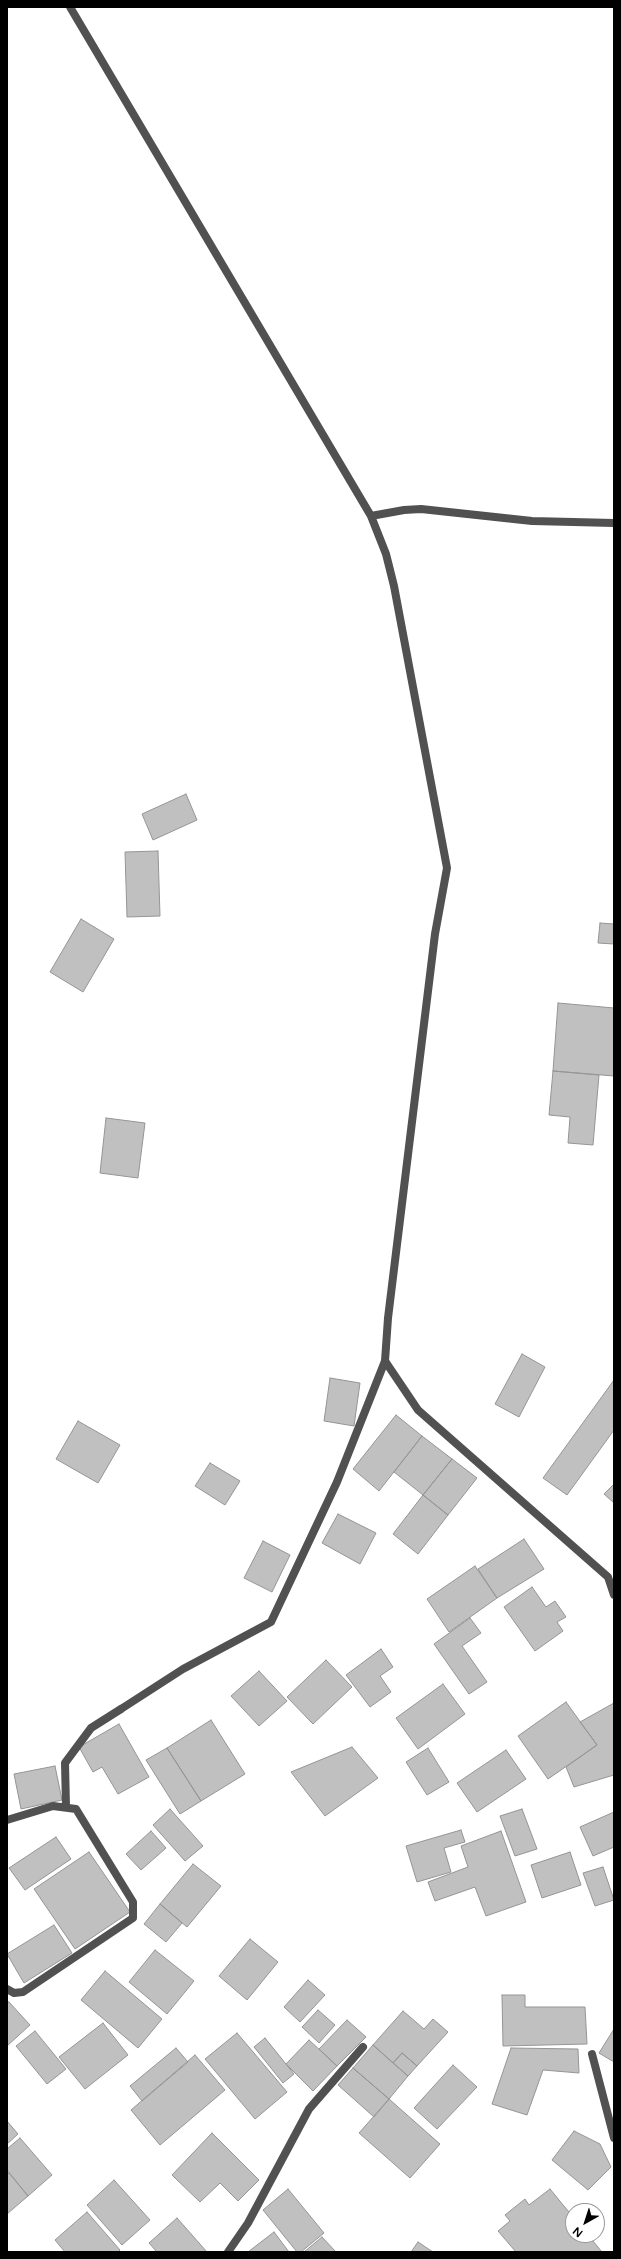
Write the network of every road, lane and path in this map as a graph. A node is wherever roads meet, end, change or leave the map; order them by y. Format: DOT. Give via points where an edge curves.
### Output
graph roads {
  1 [pos="70,7"];
  2 [pos="371,516"];
  3 [pos="614,523"];
  4 [pos="385,1362"];
  5 [pos="611,1575"];
  6 [pos="614,1595"];
  7 [pos="66,1807"];
  8 [pos="7,1820"];
  9 [pos="7,1989"];
  10 [pos="363,2047"];
  11 [pos="592,2054"];
  12 [pos="614,2138"];
  13 [pos="228,2252"];
  1 -- 2 [label="street"];
  2 -- 3 [label="street" via="421,509 532,521"];
  2 -- 4 [label="street" via="386,554 394,586 447,868 435,934 388,1318"];
  4 -- 5 [label="street" via="418,1410"];
  4 -- 7 [label="street" via="337,1482 271,1622 183,1669 91,1728 65,1763"];
  5 -- 6 [label="street"];
  7 -- 8 [label="street" via="53,1806"];
  7 -- 9 [label="street" via="76,1809 133,1902 133,1918 23,1992 14,1993"];
  10 -- 13 [label="street" via="309,2109 248,2223"];
  11 -- 12 [label="street"];
}
